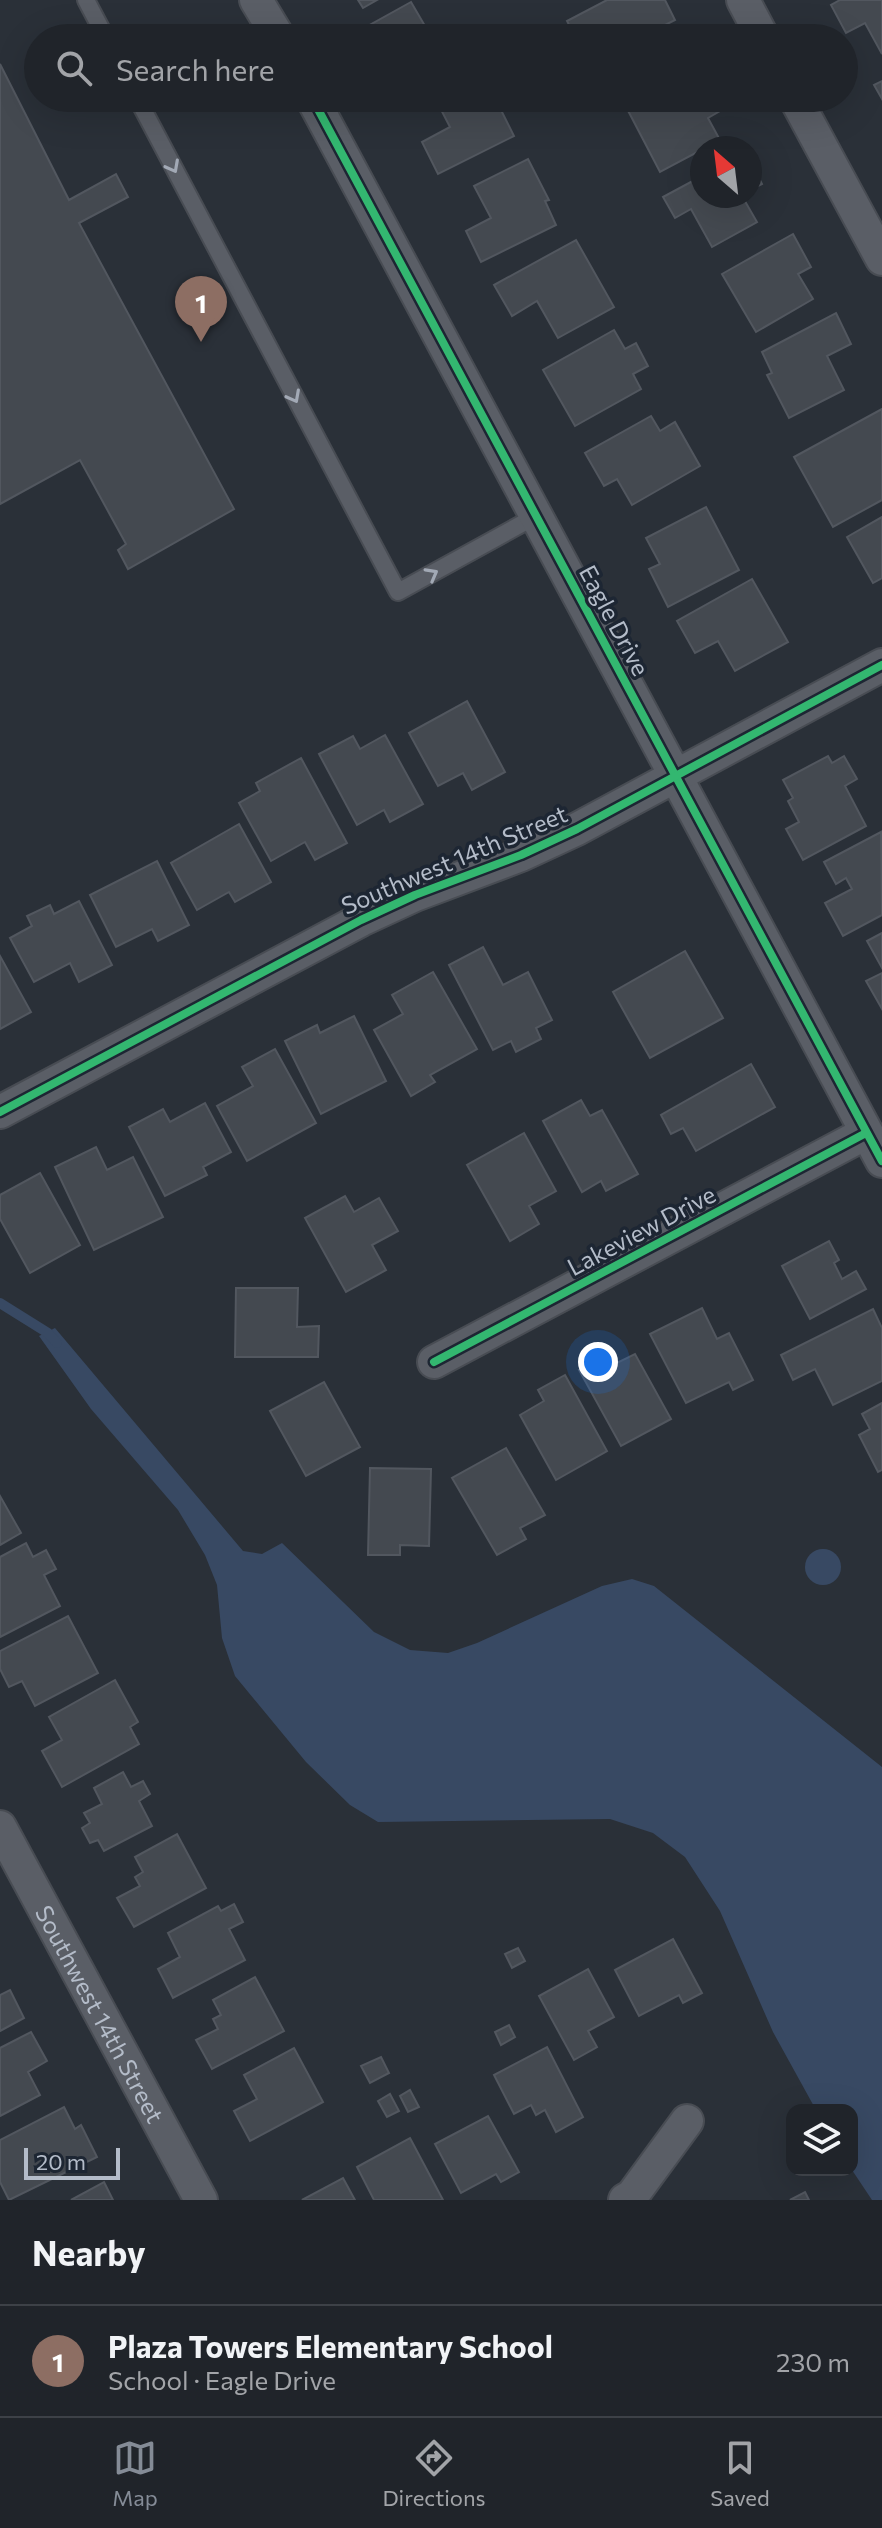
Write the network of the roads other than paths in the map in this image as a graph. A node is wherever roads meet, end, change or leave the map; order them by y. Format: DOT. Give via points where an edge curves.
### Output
graph roads {
  1 [pos="86,0"];
  2 [pos="256,0"];
  3 [pos="743,0"];
  4 [pos="99,24"];
  5 [pos="271,24"];
  6 [pos="756,24"];
  7 [pos="144,112"];
  8 [pos="320,112"];
  9 [pos="803,112"];
  10 [pos="882,259"];
  11 [pos="536,516"];
  12 [pos="882,665"];
  13 [pos="675,775"];
  14 [pos="0,1112"];
  15 [pos="866,1133"];
  16 [pos="882,1161"];
  17 [pos="434,1362"];
  18 [pos="0,1827"];
  19 [pos="687,2121"];
  20 [pos="201,2200"];
  21 [pos="625,2200"];
  1 -- 4 [label="lane"];
  2 -- 5 [label="street"];
  3 -- 6 [label="street"];
  7 -- 11 [label="lane, one-way" via="398,592"];
  8 -- 11 [label="street, Eagle Drive"];
  9 -- 10 [label="street"];
  11 -- 13 [label="street, Eagle Drive"];
  12 -- 13 [label="street, Southwest 14th Street"];
  13 -- 14 [label="street, Southwest 14th Street" via="521,855 361,920"];
  13 -- 15 [label="street, Eagle Drive"];
  15 -- 16 [label="street, Eagle Drive"];
  15 -- 17 [label="street, Lakeview Drive"];
  18 -- 20 [label="street, Southwest 14th Street"];
  19 -- 21 [label="street"];
}
